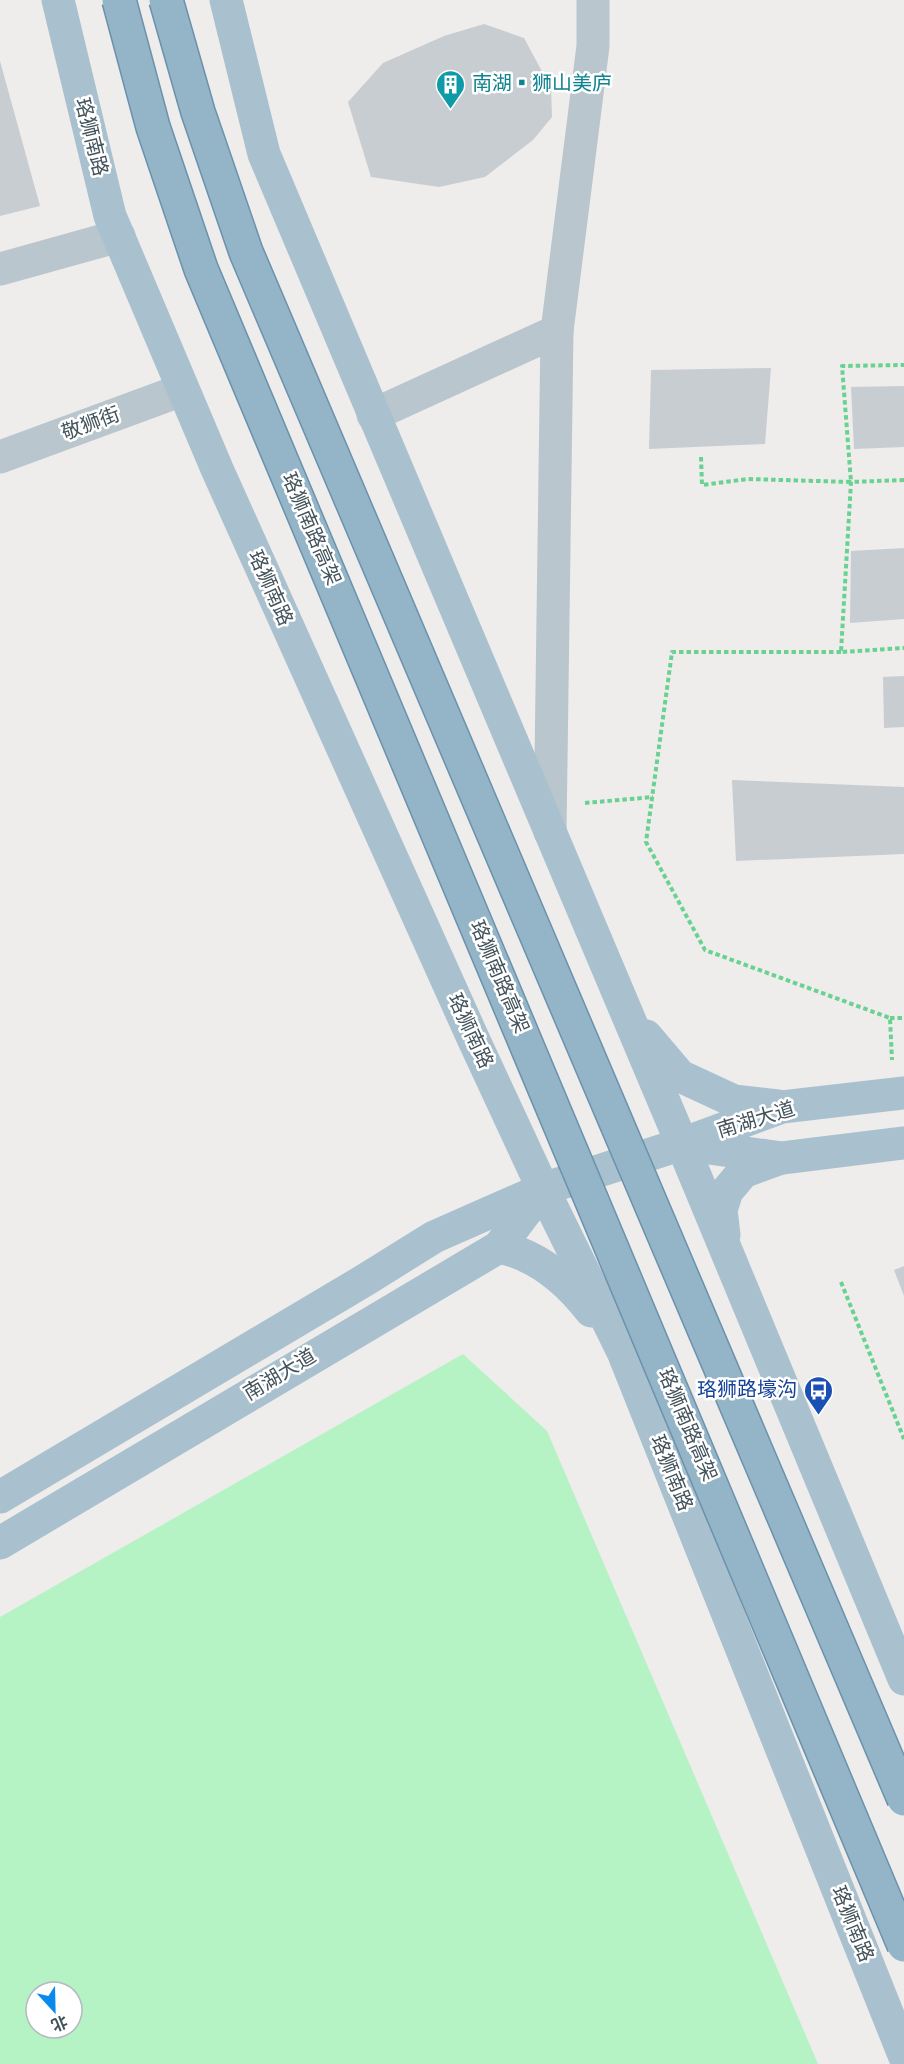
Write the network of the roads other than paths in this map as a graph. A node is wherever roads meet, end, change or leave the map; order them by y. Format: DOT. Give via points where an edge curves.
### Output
graph roads {
  1 [pos="58,0"];
  2 [pos="119,0"];
  3 [pos="166,0"];
  4 [pos="226,0"];
  5 [pos="593,0"];
  6 [pos="119,237"];
  7 [pos="0,269"];
  8 [pos="557,331"];
  9 [pos="182,390"];
  10 [pos="373,415"];
  11 [pos="0,457"];
  12 [pos="550,819"];
  13 [pos="626,1012"];
  14 [pos="899,1094"];
  15 [pos="782,1107"];
  16 [pos="904,1143"];
  17 [pos="682,1144"];
  18 [pos="782,1158"];
  19 [pos="543,1189"];
  20 [pos="499,1247"];
  21 [pos="726,1252"];
  22 [pos="623,1352"];
  23 [pos="0,1497"];
  24 [pos="0,1543"];
  25 [pos="904,1679"];
  26 [pos="904,1799"];
  27 [pos="904,1945"];
  28 [pos="904,2055"];
  1 -- 6 [label="main road, 珞狮南路" via="110,216"];
  2 -- 27 [label="highway, 珞狮南路高架, bridge" via="153,127 201,269"];
  3 -- 26 [label="highway, bridge" via="198,112 246,252"];
  4 -- 10 [label="main road" via="264,154"];
  5 -- 8 [label="street" via="593,46"];
  6 -- 7 [label="street"];
  6 -- 9 [label="main road, 珞狮南路"];
  8 -- 10 [label="street"];
  8 -- 12 [label="street"];
  9 -- 11 [label="street, 敬狮街"];
  9 -- 19 [label="main road, 珞狮南路"];
  10 -- 12 [label="main road"];
  12 -- 13 [label="main road"];
  13 -- 15 [label="main road" via="680,1076 734,1101"];
  13 -- 17 [label="main road"];
  14 -- 15 [label="main road, 南湖大道"];
  15 -- 17 [label="main road, 南湖大道"];
  16 -- 18 [label="main road, 南湖大道"];
  17 -- 18 [label="main road, 南湖大道"];
  17 -- 19 [label="main road, 南湖大道"];
  17 -- 21 [label="main road"];
  18 -- 21 [label="main road" via="743,1172 727,1191 720,1210"];
  19 -- 20 [label="main road, 南湖大道"];
  19 -- 22 [label="main road, 珞狮南路"];
  19 -- 23 [label="main road, 南湖大道" via="434,1237"];
  20 -- 22 [label="main road" via="516,1251 557,1274"];
  20 -- 24 [label="main road, 南湖大道"];
  21 -- 25 [label="main road"];
  22 -- 28 [label="main road, 珞狮南路"];
}
